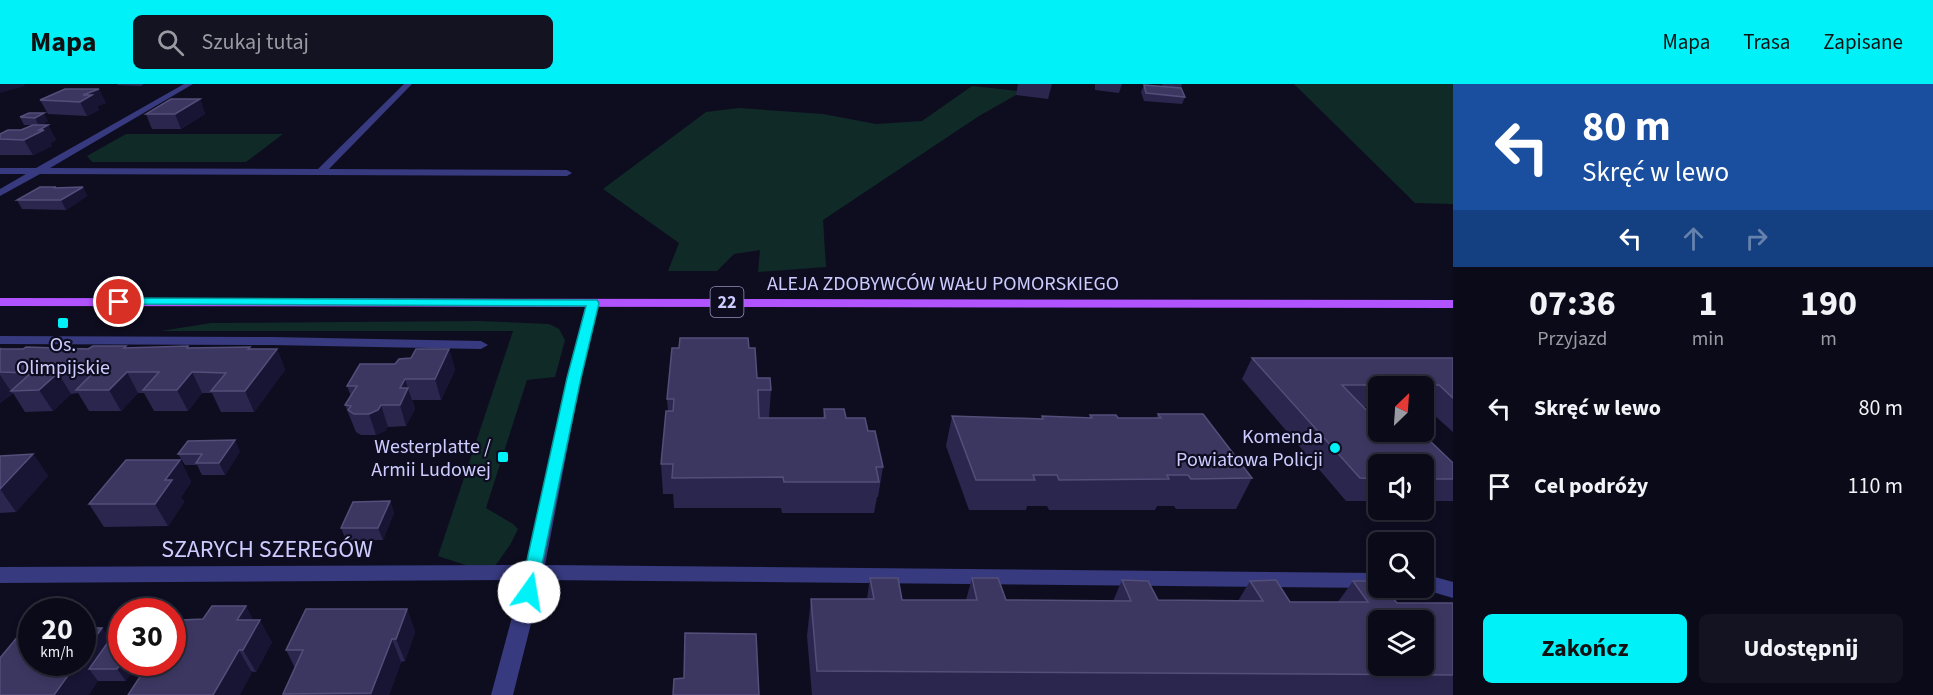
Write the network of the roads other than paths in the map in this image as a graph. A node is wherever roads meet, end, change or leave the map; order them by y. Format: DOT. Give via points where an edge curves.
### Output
graph roads {
  1 [pos="189,84"];
  2 [pos="408,84"];
  3 [pos="0,171"];
  4 [pos="39,171"];
  5 [pos="321,172"];
  6 [pos="567,173"];
  7 [pos="0,193"];
  8 [pos="0,302"];
  9 [pos="593,303"];
  10 [pos="1453,304"];
  11 [pos="0,340"];
  12 [pos="481,345"];
  13 [pos="534,572"];
  14 [pos="0,575"];
  15 [pos="1368,581"];
  16 [pos="1434,585"];
  17 [pos="1453,590"];
  18 [pos="502,695"];
  1 -- 4 [label="street"];
  2 -- 5 [label="street"];
  3 -- 4 [label="street"];
  4 -- 5 [label="street"];
  4 -- 7 [label="street"];
  5 -- 6 [label="street"];
  8 -- 9 [label="main road, ALEJA ZDOBYWCÓW WAŁU POMORSKIEGO / 22"];
  9 -- 10 [label="main road, ALEJA ZDOBYWCÓW WAŁU POMORSKIEGO / 22"];
  9 -- 13 [label="street"];
  11 -- 12 [label="street"];
  13 -- 14 [label="street, SZARYCH SZEREGÓW"];
  13 -- 15 [label="street, SZARYCH SZEREGÓW"];
  13 -- 18 [label="street"];
  16 -- 17 [label="street"];
}
